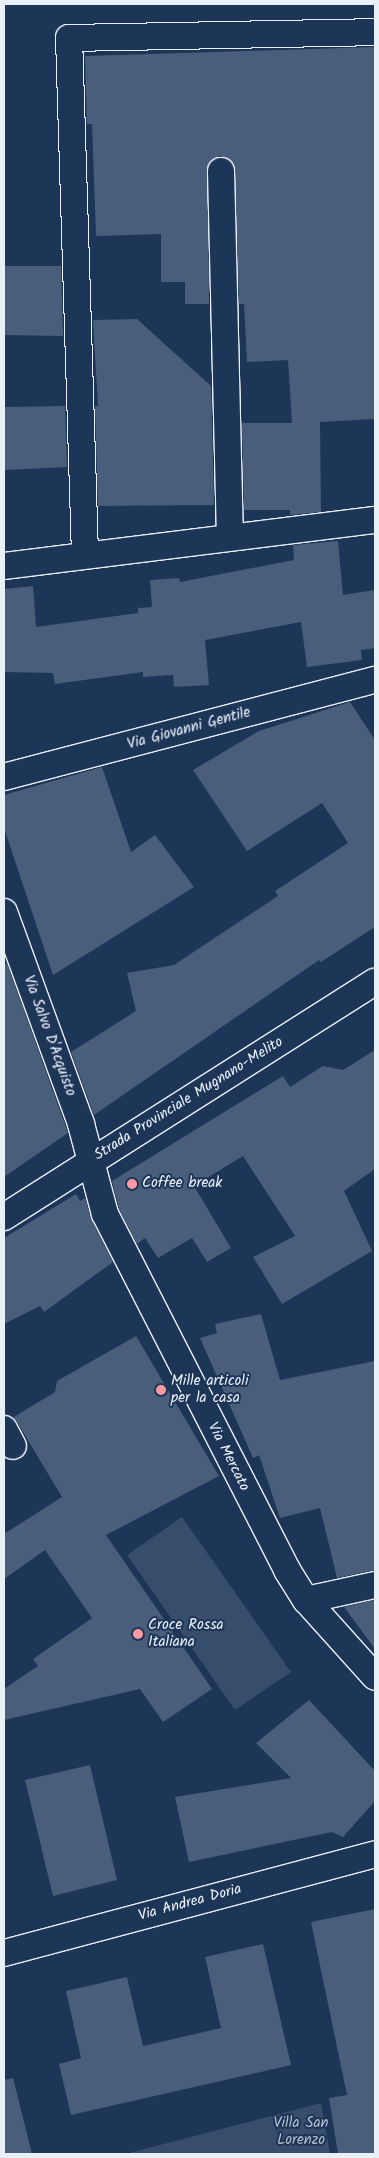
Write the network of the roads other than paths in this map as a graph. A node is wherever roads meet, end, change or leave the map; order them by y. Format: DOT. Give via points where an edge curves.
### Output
graph roads {
  1 [pos="375,32"];
  2 [pos="221,171"];
  3 [pos="375,520"];
  4 [pos="230,538"];
  5 [pos="84,555"];
  6 [pos="4,566"];
  7 [pos="375,680"];
  8 [pos="4,777"];
  9 [pos="4,912"];
  10 [pos="375,982"];
  11 [pos="90,1162"];
  12 [pos="4,1218"];
  13 [pos="375,1586"];
  14 [pos="306,1600"];
  15 [pos="375,1677"];
  16 [pos="375,1854"];
  17 [pos="4,1953"];
  1 -- 5 [label="street" via="68,38"];
  2 -- 4 [label="street"];
  3 -- 4 [label="street"];
  4 -- 5 [label="street"];
  5 -- 6 [label="street"];
  7 -- 8 [label="street, Via Giovanni Gentile"];
  9 -- 11 [label="street, Via Salvo D'Acquisto" via="81,1124"];
  10 -- 11 [label="street, Strada Provinciale Mugnano-Melito"];
  11 -- 12 [label="street, Strada Provinciale Mugnano-Melito"];
  11 -- 14 [label="street, Via Mercato" via="105,1214 269,1536"];
  13 -- 14 [label="street"];
  14 -- 15 [label="street, Via Mercato"];
  16 -- 17 [label="street, Via Andrea Doria"];
}
